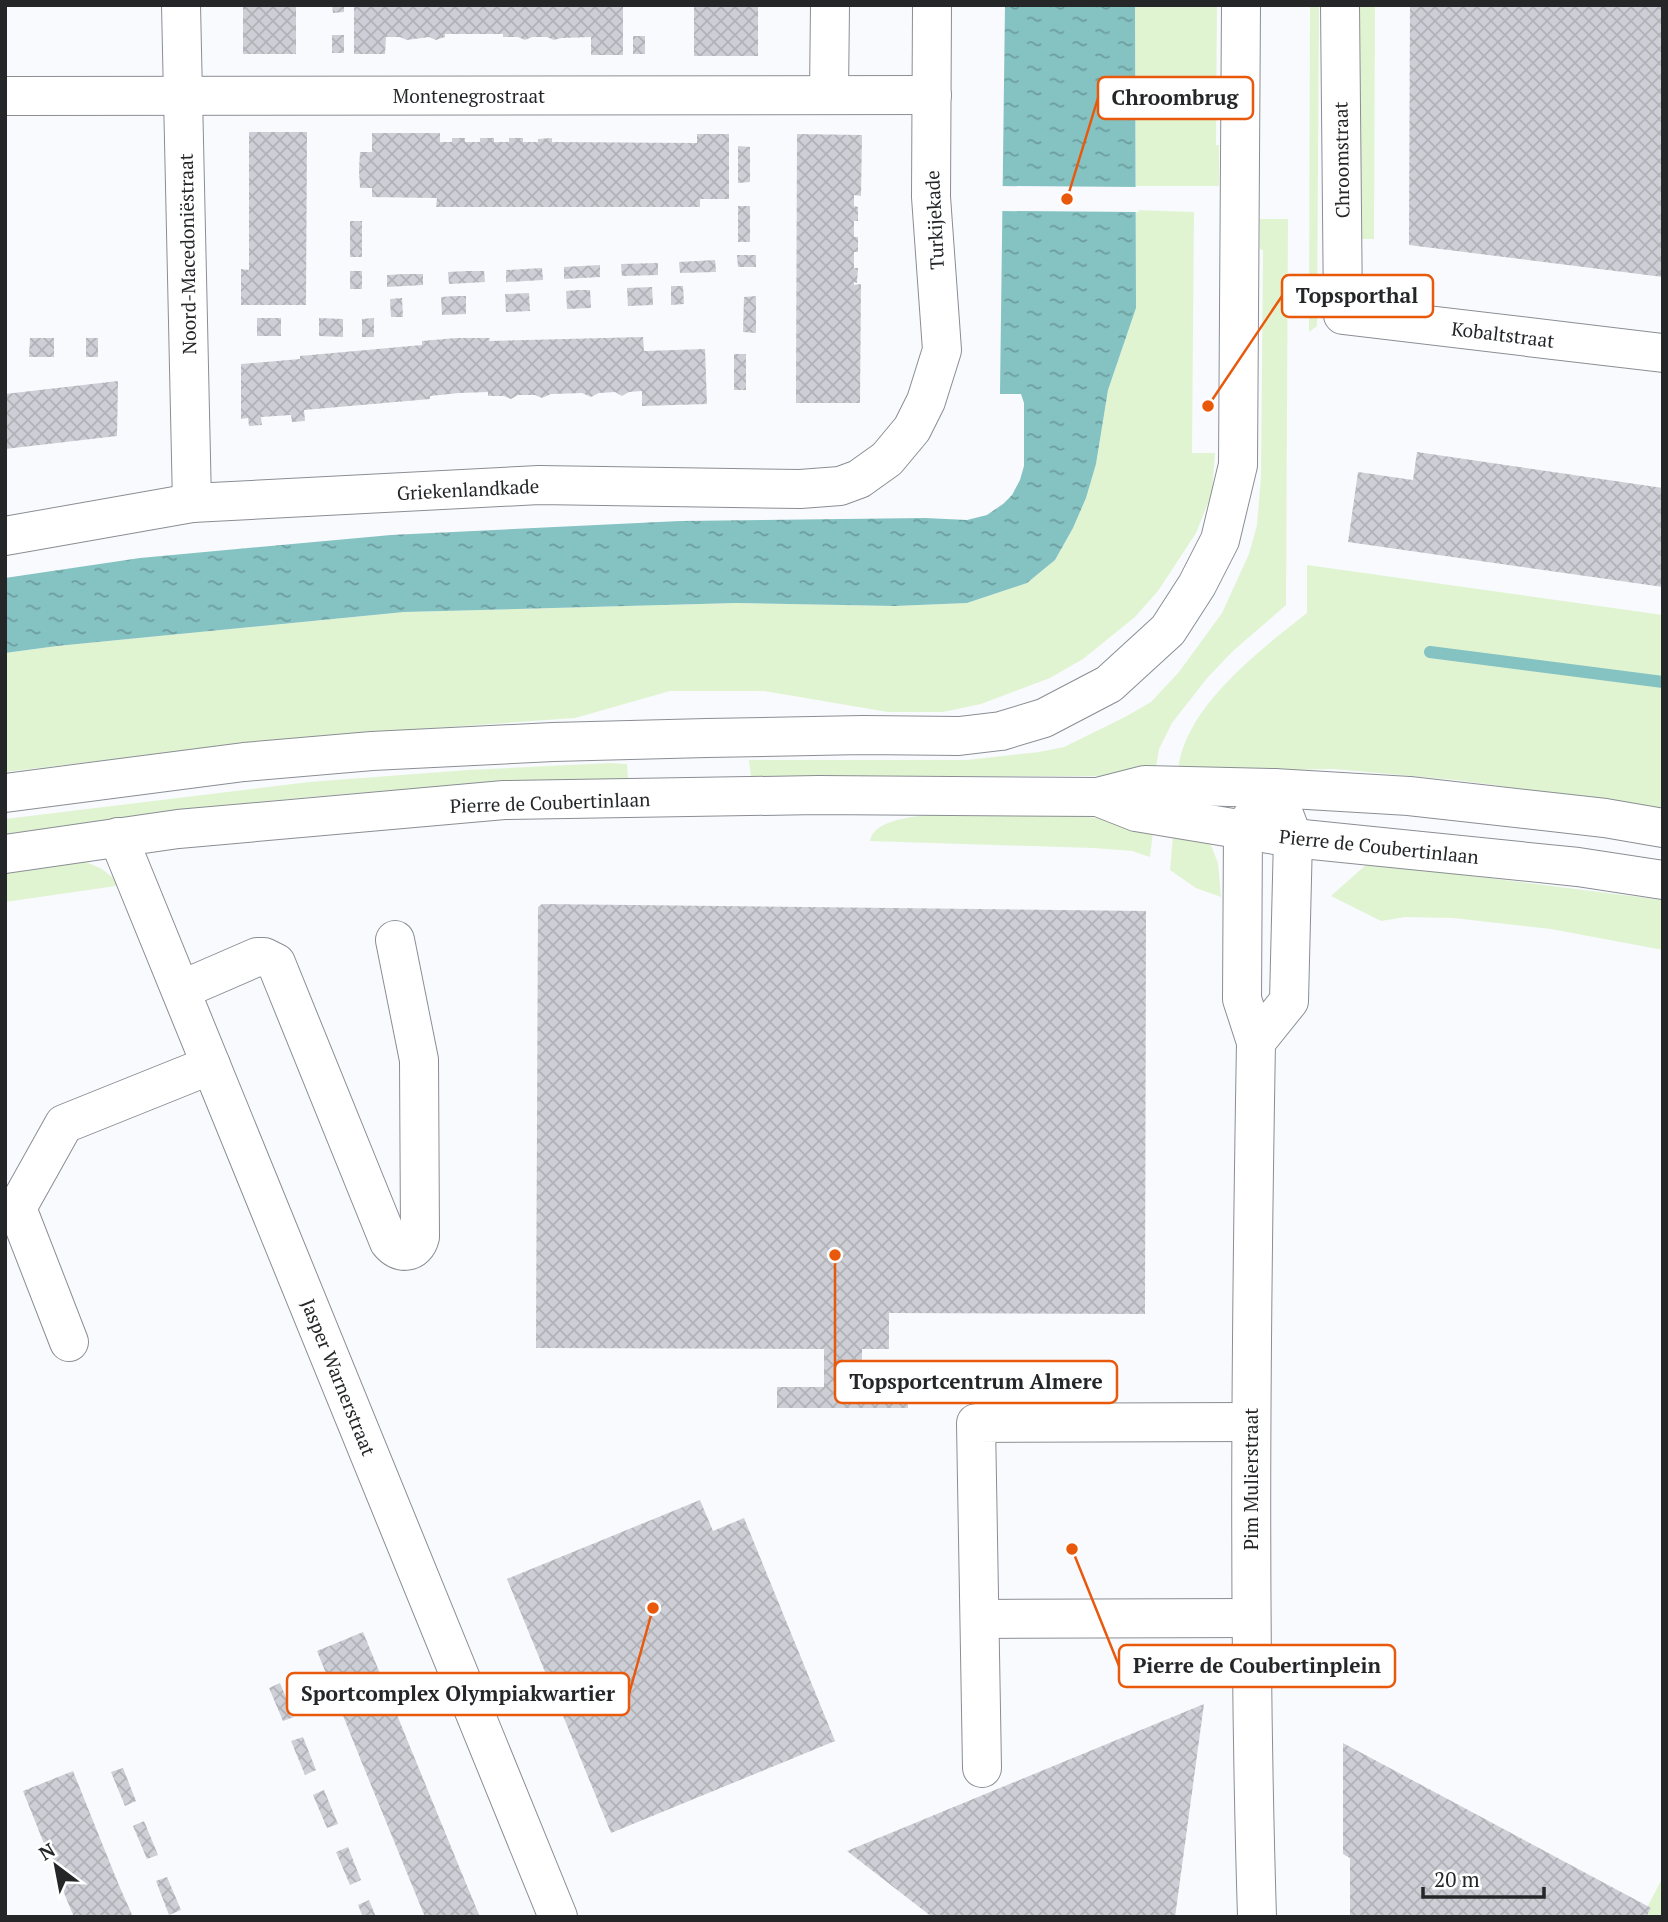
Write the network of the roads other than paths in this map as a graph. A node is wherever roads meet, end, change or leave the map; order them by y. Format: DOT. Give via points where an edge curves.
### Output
graph roads {
  1 [pos="181,5"];
  2 [pos="830,5"];
  3 [pos="932,5"];
  4 [pos="1241,5"];
  5 [pos="1340,5"];
  6 [pos="829,94"];
  7 [pos="932,95"];
  8 [pos="5,96"];
  9 [pos="183,96"];
  10 [pos="1343,315"];
  11 [pos="1663,353"];
  12 [pos="912,429"];
  13 [pos="192,503"];
  14 [pos="5,536"];
  15 [pos="672,739"];
  16 [pos="1274,788"];
  17 [pos="5,793"];
  18 [pos="706,797"];
  19 [pos="1098,797"];
  20 [pos="1663,828"];
  21 [pos="1242,829"];
  22 [pos="118,837"];
  23 [pos="1293,838"];
  24 [pos="5,855"];
  25 [pos="1663,880"];
  26 [pos="395,940"];
  27 [pos="181,989"];
  28 [pos="1256,1042"];
  29 [pos="211,1065"];
  30 [pos="69,1342"];
  31 [pos="1250,1422"];
  32 [pos="1251,1618"];
  33 [pos="979,1619"];
  34 [pos="982,1768"];
  35 [pos="558,1917"];
  36 [pos="1257,1917"];
  1 -- 9 [label="street, Noord-Macedoniëstraat"];
  2 -- 6 [label="street"];
  3 -- 7 [label="street, Turkijekade"];
  4 -- 15 [label="street" via="1238,465 1220,540 1168,630 1109,684 1044,718 1001,731 959,736"];
  5 -- 10 [label="street, Chroomstraat"];
  6 -- 7 [label="street, Montenegrostraat"];
  6 -- 9 [label="street, Montenegrostraat"];
  7 -- 12 [label="street, Turkijekade" via="931,197 942,350"];
  8 -- 9 [label="street, Montenegrostraat"];
  9 -- 13 [label="street, Noord-Macedoniëstraat"];
  10 -- 11 [label="street, Kobaltstraat"];
  12 -- 13 [label="street, Griekenlandkade" via="887,459 859,479 839,486 539,485"];
  13 -- 14 [label="street, Griekenlandkade"];
  15 -- 17 [label="street" via="372,751 244,762"];
  15 -- 18 [label="street"];
  16 -- 19 [label="street, Pierre de Coubertinlaan" via="1145,785"];
  16 -- 20 [label="street, Pierre de Coubertinlaan" via="1409,796"];
  16 -- 21 [label="street"];
  16 -- 23 [label="street"];
  18 -- 19 [label="street, Pierre de Coubertinlaan"];
  18 -- 22 [label="street, Pierre de Coubertinlaan" via="504,800"];
  19 -- 21 [label="street, Pierre de Coubertinlaan" via="1136,812"];
  21 -- 23 [label="street, Pierre de Coubertinlaan"];
  21 -- 28 [label="street, Pim Mulierstraat" via="1242,999"];
  22 -- 24 [label="street, Pierre de Coubertinlaan"];
  22 -- 27 [label="street, Jasper Warnerstraat"];
  23 -- 25 [label="street, Pierre de Coubertinlaan"];
  23 -- 28 [label="street" via="1289,1001"];
  26 -- 27 [label="street" via="419,1060 420,1237 416,1247 407,1251 396,1250 389,1242 276,963 257,957"];
  27 -- 29 [label="street, Jasper Warnerstraat"];
  28 -- 31 [label="street, Pim Mulierstraat"];
  29 -- 30 [label="street" via="64,1124 17,1208"];
  29 -- 35 [label="street, Jasper Warnerstraat"];
  31 -- 32 [label="street, Pim Mulierstraat"];
  31 -- 33 [label="street" via="976,1423"];
  32 -- 33 [label="street"];
  32 -- 36 [label="street, Pim Mulierstraat"];
  33 -- 34 [label="street"];
}
